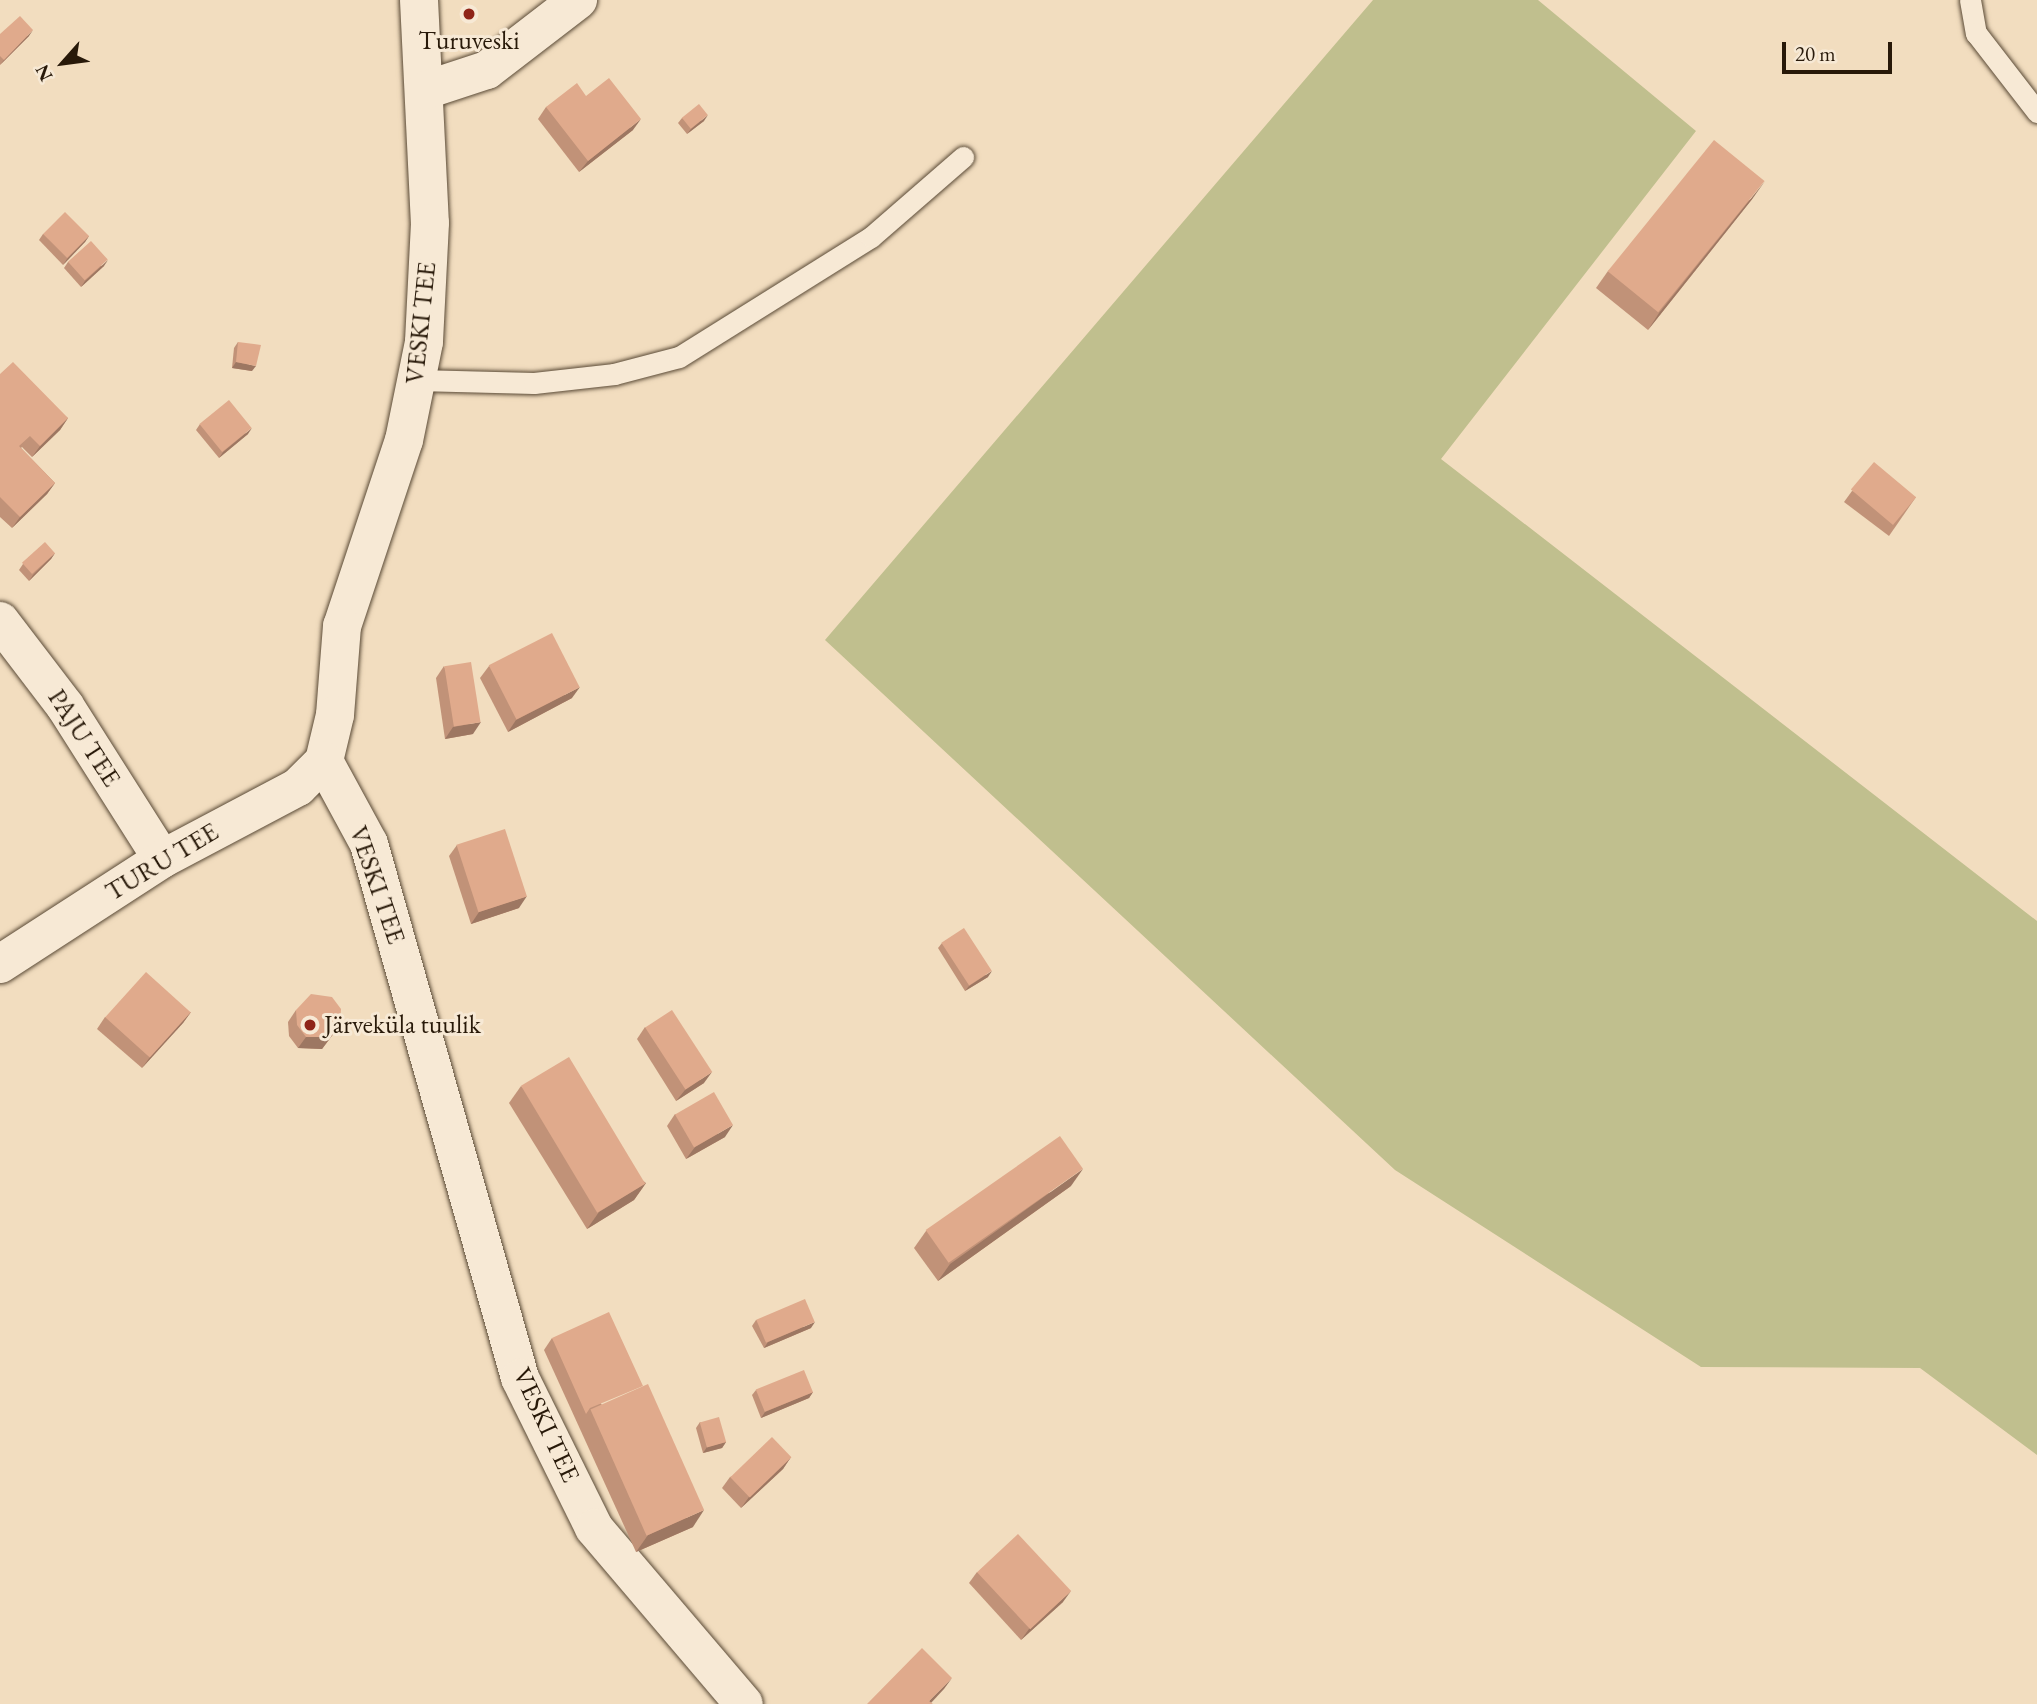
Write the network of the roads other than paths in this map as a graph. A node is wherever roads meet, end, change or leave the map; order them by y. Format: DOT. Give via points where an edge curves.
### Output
graph roads {
  1 [pos="419,0"];
  2 [pos="578,0"];
  3 [pos="1970,0"];
  4 [pos="426,90"];
  5 [pos="2037,112"];
  6 [pos="963,157"];
  7 [pos="417,380"];
  8 [pos="0,621"];
  9 [pos="324,761"];
  10 [pos="162,859"];
  11 [pos="0,964"];
  12 [pos="744,1704"];
  1 -- 4 [label="street, VESKI TEE"];
  2 -- 4 [label="street" via="487,70"];
  3 -- 5 [label="lane" via="1976,33"];
  4 -- 7 [label="street, VESKI TEE" via="430,223"];
  6 -- 7 [label="lane" via="871,237 679,357 614,374 534,383"];
  7 -- 9 [label="street, VESKI TEE" via="404,440 342,626 335,715"];
  8 -- 10 [label="street, PAJU TEE" via="65,706"];
  9 -- 10 [label="street, TURU TEE" via="298,787"];
  9 -- 12 [label="street, VESKI TEE" via="369,844 520,1378 594,1528"];
  10 -- 11 [label="street, TURU TEE"];
}
